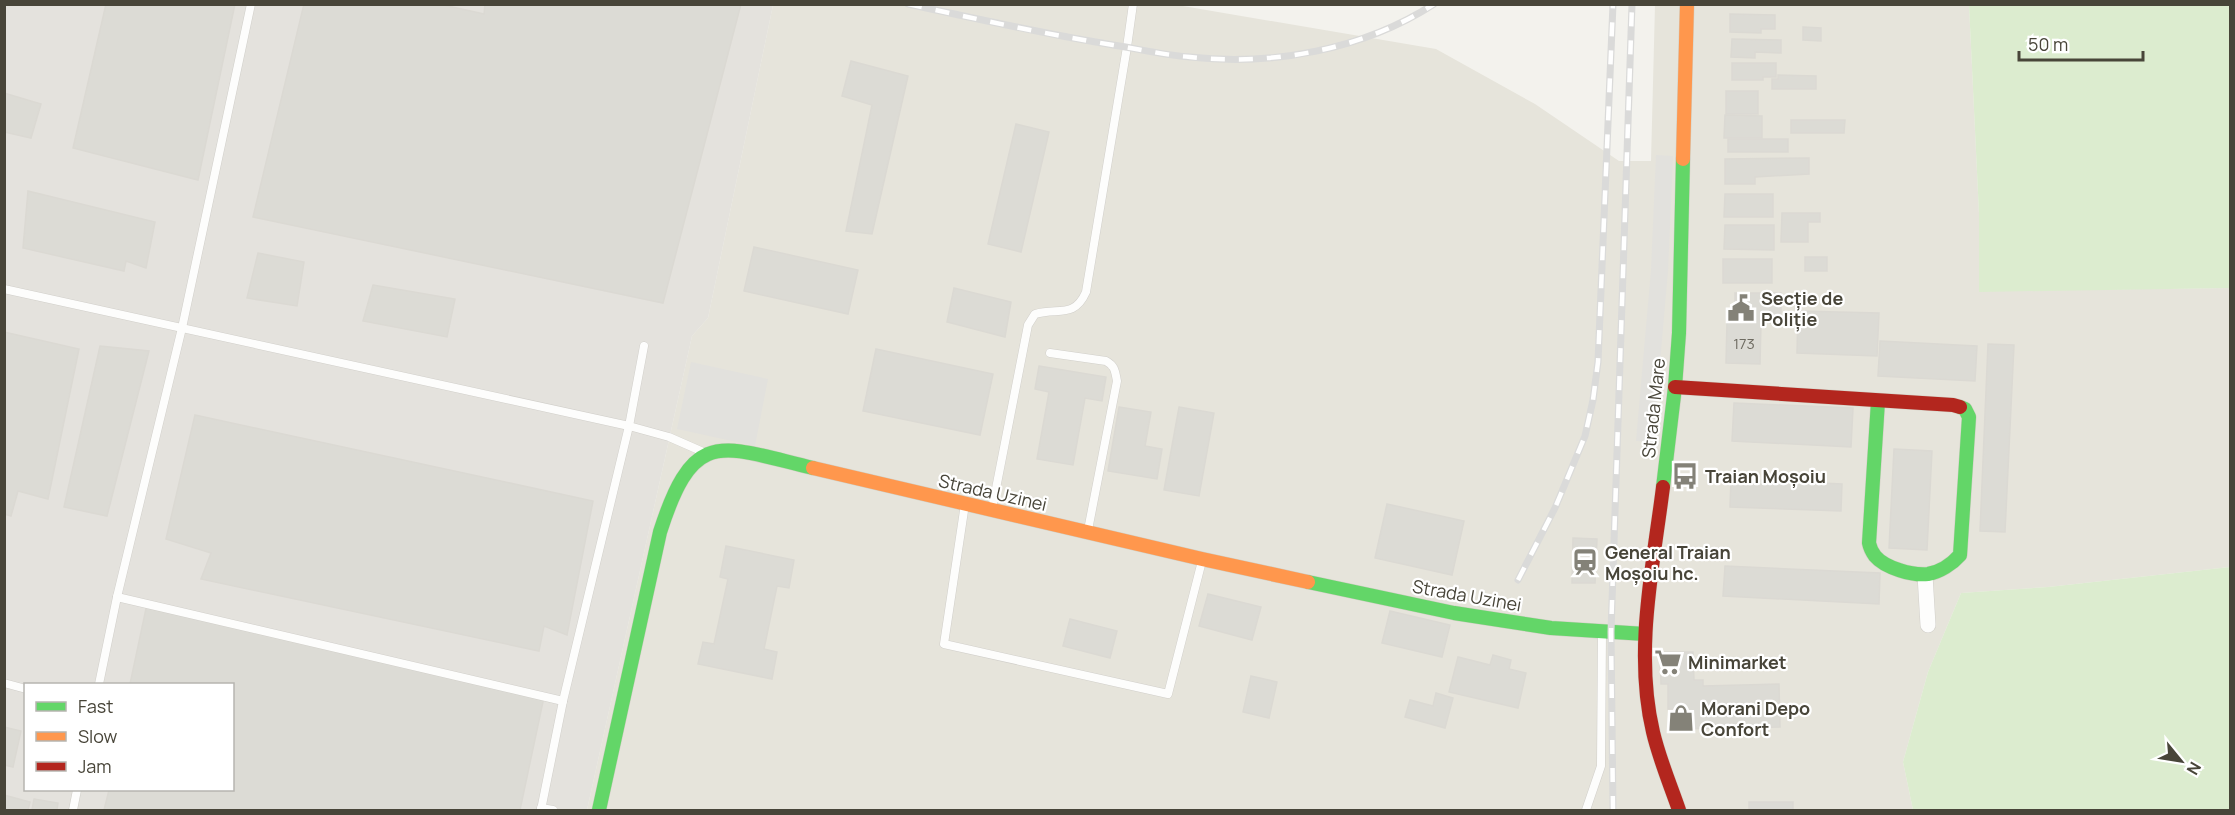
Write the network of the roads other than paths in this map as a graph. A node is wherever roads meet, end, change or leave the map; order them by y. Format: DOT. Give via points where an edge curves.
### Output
graph roads {
  1 [pos="251,4"];
  2 [pos="1133,4"];
  3 [pos="1687,4"];
  4 [pos="4,289"];
  5 [pos="182,327"];
  6 [pos="644,346"];
  7 [pos="1050,353"];
  8 [pos="1675,387"];
  9 [pos="1878,401"];
  10 [pos="629,426"];
  11 [pos="705,453"];
  12 [pos="965,504"];
  13 [pos="991,510"];
  14 [pos="1087,533"];
  15 [pos="1202,559"];
  16 [pos="1926,575"];
  17 [pos="117,597"];
  18 [pos="1928,625"];
  19 [pos="1602,632"];
  20 [pos="1645,634"];
  21 [pos="4,683"];
  22 [pos="99,683"];
  23 [pos="24,688"];
  24 [pos="563,701"];
  25 [pos="77,791"];
  26 [pos="541,809"];
  27 [pos="73,810"];
  28 [pos="553,810"];
  29 [pos="599,810"];
  30 [pos="1586,810"];
  31 [pos="1679,810"];
  1 -- 5 [label="lane"];
  2 -- 13 [label="lane" via="1086,292 1080,304 1069,311 1046,310 1035,314 1028,325"];
  3 -- 8 [label="street, Strada Mare"];
  4 -- 5 [label="lane"];
  5 -- 10 [label="lane"];
  5 -- 17 [label="lane"];
  6 -- 10 [label="lane"];
  7 -- 14 [label="lane" via="1106,361 1115,370 1117,381"];
  8 -- 9 [label="street"];
  8 -- 20 [label="street, Strada Mare"];
  9 -- 16 [label="street" via="1871,551 1879,560 1898,569"];
  9 -- 16 [label="street" via="1953,405 1965,409 1969,417 1960,555 1952,565"];
  10 -- 11 [label="lane" via="669,437"];
  10 -- 24 [label="lane"];
  11 -- 12 [label="street, Strada Uzinei" via="731,449"];
  11 -- 29 [label="street" via="685,472 660,532"];
  12 -- 13 [label="street, Strada Uzinei"];
  12 -- 15 [label="lane" via="944,644 1168,694"];
  13 -- 14 [label="street, Strada Uzinei"];
  14 -- 15 [label="street, Strada Uzinei"];
  15 -- 19 [label="street, Strada Uzinei" via="1454,613"];
  16 -- 18 [label="street"];
  17 -- 22 [label="lane"];
  17 -- 24 [label="lane"];
  19 -- 20 [label="street, Strada Uzinei"];
  19 -- 30 [label="lane" via="1601,766"];
  20 -- 31 [label="street, Strada Mare" via="1653,733"];
  21 -- 23 [label="lane"];
  24 -- 26 [label="lane"];
  25 -- 27 [label="lane"];
  26 -- 28 [label="lane"];
}
